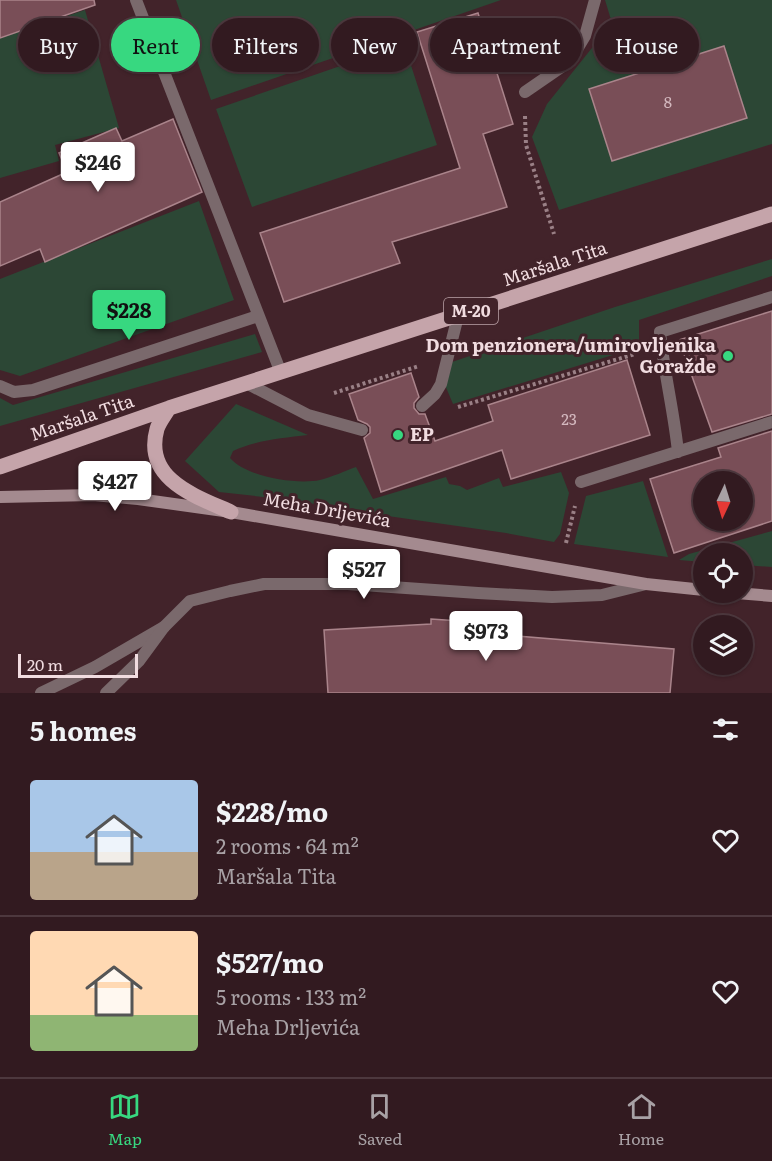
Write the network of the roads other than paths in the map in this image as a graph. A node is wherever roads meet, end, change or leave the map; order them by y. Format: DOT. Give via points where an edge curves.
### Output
graph roads {
  1 [pos="136,0"];
  2 [pos="596,0"];
  3 [pos="525,92"];
  4 [pos="772,214"];
  5 [pos="772,297"];
  6 [pos="258,316"];
  7 [pos="458,316"];
  8 [pos="280,373"];
  9 [pos="248,384"];
  10 [pos="0,386"];
  11 [pos="422,406"];
  12 [pos="169,408"];
  13 [pos="772,422"];
  14 [pos="362,430"];
  15 [pos="678,452"];
  16 [pos="0,467"];
  17 [pos="581,482"];
  18 [pos="0,497"];
  19 [pos="231,512"];
  20 [pos="646,584"];
  21 [pos="693,589"];
  22 [pos="753,594"];
  23 [pos="772,596"];
  24 [pos="164,627"];
  25 [pos="41,693"];
  26 [pos="106,693"];
  1 -- 6 [label="street"];
  2 -- 3 [label="street" via="585,36 570,61"];
  4 -- 7 [label="main road, Maršala Tita / M-20"];
  5 -- 15 [label="street" via="660,332"];
  6 -- 8 [label="street"];
  6 -- 10 [label="street" via="33,390 14,392"];
  7 -- 8 [label="main road, Maršala Tita / M-20"];
  7 -- 11 [label="street" via="441,384"];
  8 -- 9 [label="main road, Maršala Tita / M-20"];
  9 -- 12 [label="main road, Maršala Tita / M-20"];
  9 -- 14 [label="street" via="308,415"];
  12 -- 16 [label="main road, Maršala Tita / M-20"];
  12 -- 19 [label="main road" via="157,428 155,445 164,474 178,486"];
  13 -- 15 [label="street"];
  15 -- 17 [label="street"];
  18 -- 19 [label="main road, Meha Drljevića" via="93,495"];
  19 -- 20 [label="main road, Meha Drljevića"];
  20 -- 21 [label="main road, Meha Drljevića"];
  20 -- 24 [label="street, Meha Drljevića" via="602,595 552,597 348,584 264,584 190,601"];
  22 -- 23 [label="main road"];
  24 -- 25 [label="street"];
  24 -- 26 [label="street, Meha Drljevića" via="139,661"];
}
